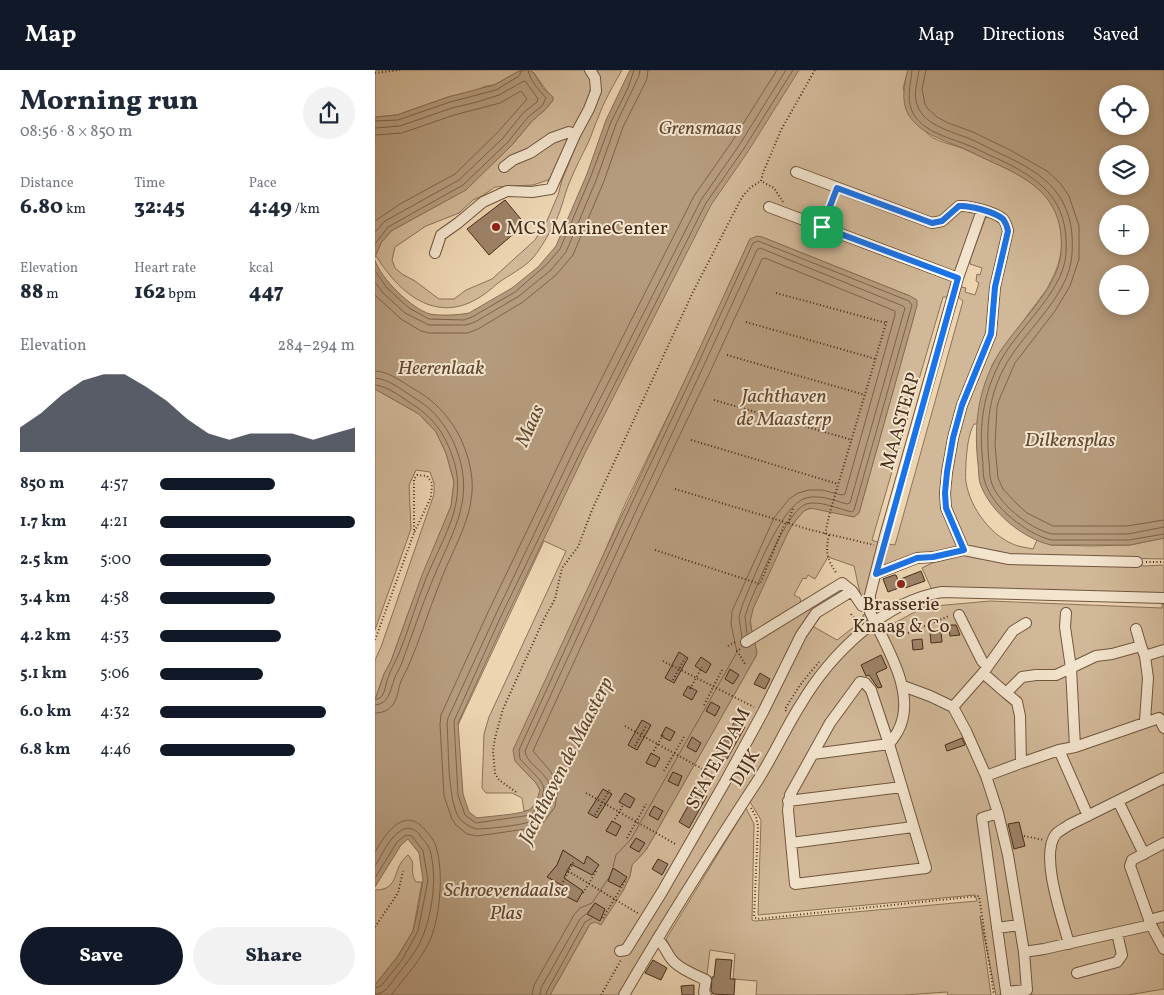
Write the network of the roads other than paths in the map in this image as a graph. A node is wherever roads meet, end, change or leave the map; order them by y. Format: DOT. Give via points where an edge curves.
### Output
graph roads {
  1 [pos="590,70"];
  2 [pos="578,131"];
  3 [pos="504,167"];
  4 [pos="796,172"];
  5 [pos="769,207"];
  6 [pos="982,210"];
  7 [pos="435,253"];
  8 [pos="958,278"];
  9 [pos="964,550"];
  10 [pos="1137,562"];
  11 [pos="876,574"];
  12 [pos="852,591"];
  13 [pos="1164,598"];
  14 [pos="869,606"];
  15 [pos="1066,613"];
  16 [pos="959,615"];
  17 [pos="875,622"];
  18 [pos="1026,623"];
  19 [pos="1136,630"];
  20 [pos="746,642"];
  21 [pos="1164,650"];
  22 [pos="1143,651"];
  23 [pos="1071,668"];
  24 [pos="985,670"];
  25 [pos="903,686"];
  26 [pos="1006,692"];
  27 [pos="953,707"];
  28 [pos="1161,716"];
  29 [pos="1145,721"];
  30 [pos="1164,728"];
  31 [pos="889,744"];
  32 [pos="1075,747"];
  33 [pos="1059,750"];
  34 [pos="813,754"];
  35 [pos="1021,763"];
  36 [pos="985,776"];
  37 [pos="1164,778"];
  38 [pos="902,787"];
  39 [pos="788,801"];
  40 [pos="1118,801"];
  41 [pos="998,813"];
  42 [pos="1088,816"];
  43 [pos="913,827"];
  44 [pos="791,843"];
  45 [pos="1164,843"];
  46 [pos="1144,854"];
  47 [pos="1164,916"];
  48 [pos="1150,923"];
  49 [pos="1019,925"];
  50 [pos="997,928"];
  51 [pos="1117,933"];
  52 [pos="657,939"];
  53 [pos="1069,944"];
  54 [pos="1164,949"];
  55 [pos="623,950"];
  56 [pos="1024,952"];
  57 [pos="1077,973"];
  58 [pos="624,995"];
  59 [pos="706,995"];
  1 -- 2 [label="street" via="595,78 596,91"];
  2 -- 3 [label="street" via="552,138"];
  2 -- 7 [label="street" via="551,189 507,191 483,202 441,235"];
  4 -- 6 [label="street" via="932,223 942,221 959,206"];
  5 -- 8 [label="street"];
  6 -- 8 [label="street, MAASTERP"];
  6 -- 9 [label="street" via="1003,219 1008,236 995,287 991,334 962,405 947,472 946,508"];
  8 -- 11 [label="street, MAASTERP"];
  9 -- 10 [label="street" via="1009,559"];
  9 -- 11 [label="street" via="917,558"];
  11 -- 14 [label="street, MAASTERP"];
  12 -- 14 [label="street" via="862,606"];
  12 -- 20 [label="street" via="842,583"];
  12 -- 55 [label="street, STATENDAM" via="816,613 801,635 725,782 662,892"];
  13 -- 17 [label="street, DIJK" via="943,592 905,604"];
  14 -- 17 [label="street"];
  15 -- 23 [label="street"];
  16 -- 24 [label="street"];
  17 -- 25 [label="street"];
  17 -- 52 [label="street, DIJK" via="839,654 802,701 761,775"];
  18 -- 24 [label="street" via="1013,631"];
  19 -- 22 [label="street"];
  21 -- 22 [label="street"];
  22 -- 23 [label="street" via="1096,656"];
  22 -- 29 [label="street" via="1147,678"];
  23 -- 26 [label="street" via="1056,675 1022,677"];
  23 -- 32 [label="street"];
  24 -- 26 [label="street"];
  24 -- 27 [label="street"];
  25 -- 27 [label="street"];
  25 -- 31 [label="street" via="901,722"];
  26 -- 35 [label="street" via="1017,702 1020,716"];
  27 -- 36 [label="street" via="967,731"];
  28 -- 29 [label="street"];
  28 -- 30 [label="street"];
  29 -- 32 [label="street"];
  31 -- 34 [label="street"];
  31 -- 34 [label="street" via="871,690 860,682 830,723"];
  31 -- 38 [label="street"];
  32 -- 33 [label="street"];
  33 -- 35 [label="street"];
  33 -- 42 [label="street"];
  34 -- 39 [label="street"];
  35 -- 36 [label="street"];
  36 -- 41 [label="street"];
  37 -- 40 [label="street"];
  38 -- 39 [label="street"];
  38 -- 43 [label="street"];
  39 -- 44 [label="street"];
  40 -- 42 [label="street"];
  40 -- 46 [label="street"];
  41 -- 49 [label="street"];
  41 -- 50 [label="street" via="982,818"];
  42 -- 53 [label="street" via="1056,834 1053,842 1050,874"];
  43 -- 44 [label="street"];
  43 -- 44 [label="street" via="926,868 795,884"];
  45 -- 46 [label="street"];
  46 -- 48 [label="street" via="1132,860 1130,866"];
  47 -- 48 [label="street"];
  48 -- 51 [label="street"];
  48 -- 54 [label="street"];
  49 -- 50 [label="street"];
  49 -- 56 [label="street"];
  50 -- 56 [label="street" via="1006,992 1027,990"];
  51 -- 53 [label="street"];
  51 -- 57 [label="street" via="1122,955 1117,962"];
  52 -- 58 [label="street, DIJK"];
  52 -- 59 [label="street" via="673,961 706,980"];
  53 -- 56 [label="street"];
}
